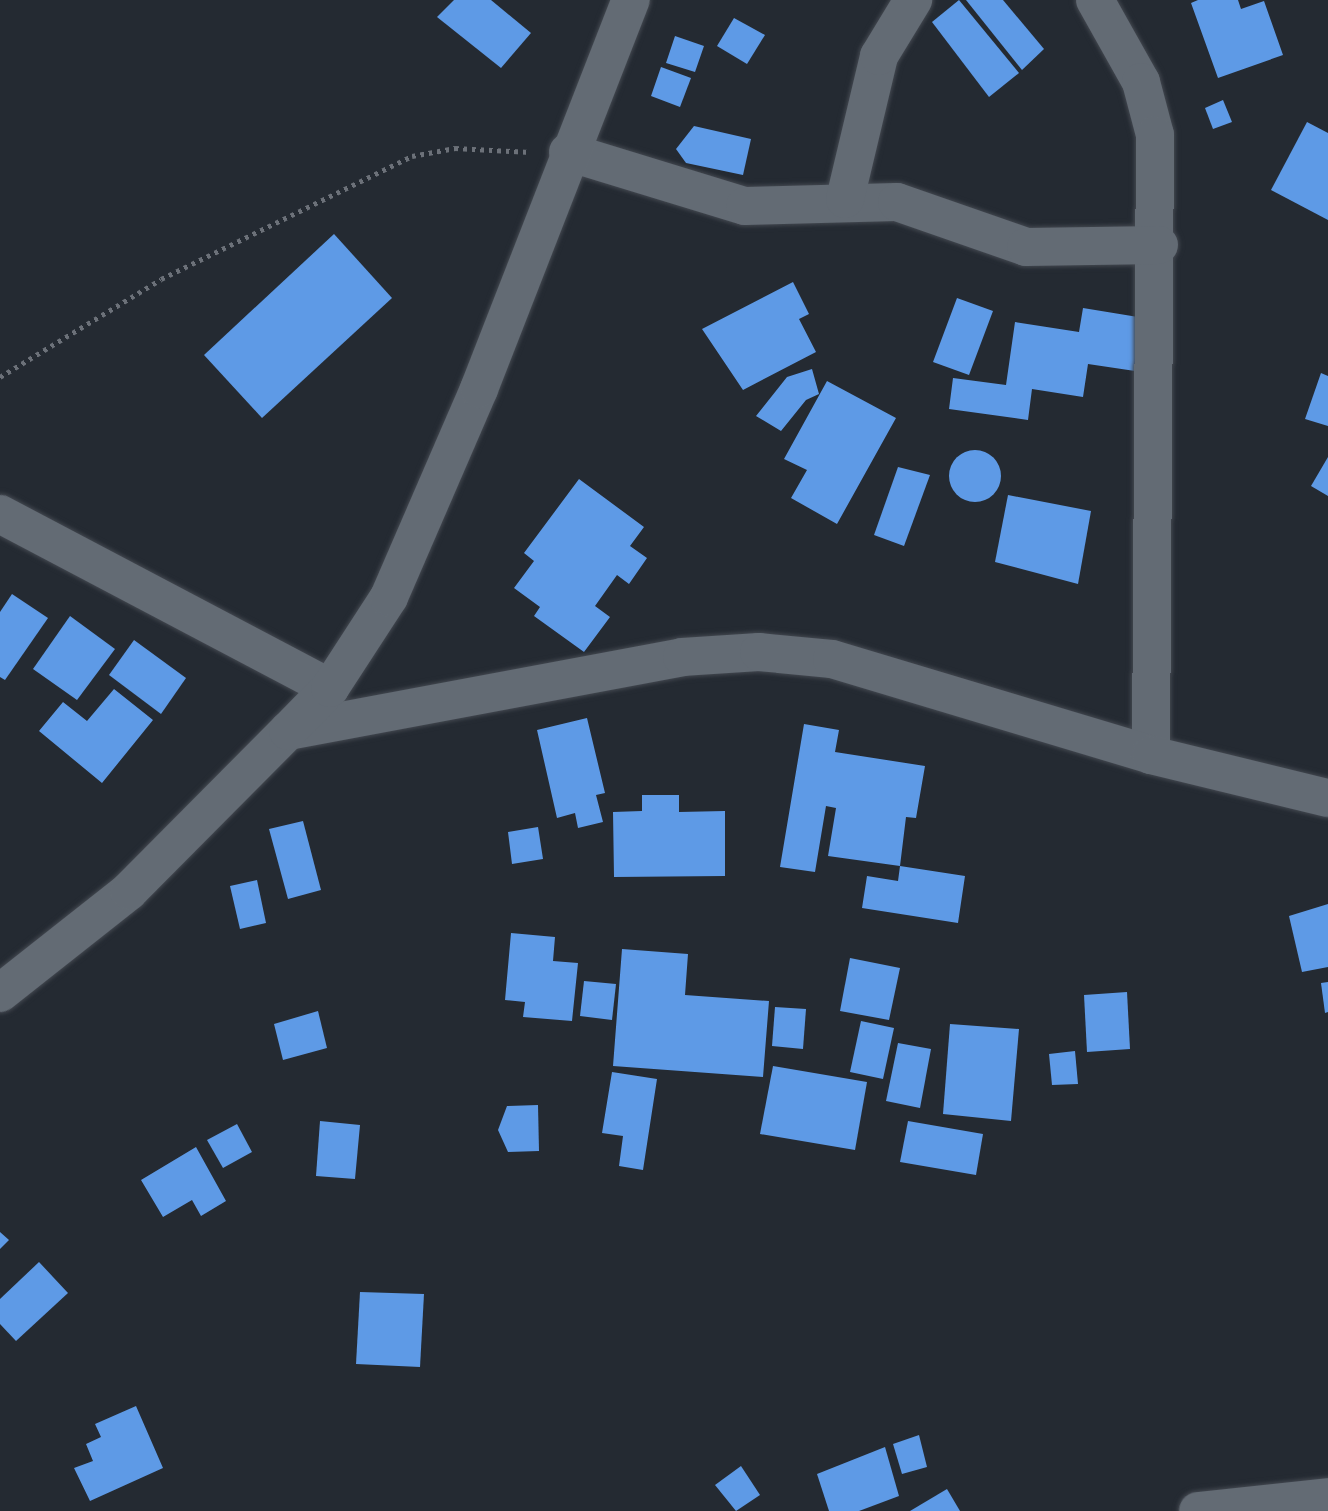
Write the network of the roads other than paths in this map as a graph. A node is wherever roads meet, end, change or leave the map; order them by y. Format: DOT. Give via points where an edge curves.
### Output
graph roads {
  1 [pos="631,0"];
  2 [pos="914,0"];
  3 [pos="1095,0"];
  4 [pos="569,152"];
  5 [pos="845,199"];
  6 [pos="1159,245"];
  7 [pos="0,514"];
  8 [pos="330,688"];
  9 [pos="288,731"];
  10 [pos="1152,755"];
  11 [pos="1328,798"];
  12 [pos="0,993"];
  13 [pos="1328,1497"];
  14 [pos="1198,1511"];
  1 -- 4 [label="street"];
  2 -- 5 [label="street" via="879,56"];
  3 -- 6 [label="street" via="1144,96 1155,135"];
  4 -- 5 [label="street" via="745,206"];
  4 -- 8 [label="street" via="479,389 389,597"];
  5 -- 6 [label="street" via="897,202 1026,247"];
  6 -- 10 [label="street"];
  7 -- 8 [label="street"];
  8 -- 9 [label="street"];
  9 -- 10 [label="street" via="682,657 759,652 832,659"];
  9 -- 12 [label="street" via="130,891"];
  10 -- 11 [label="street"];
  13 -- 14 [label="street"];
}
